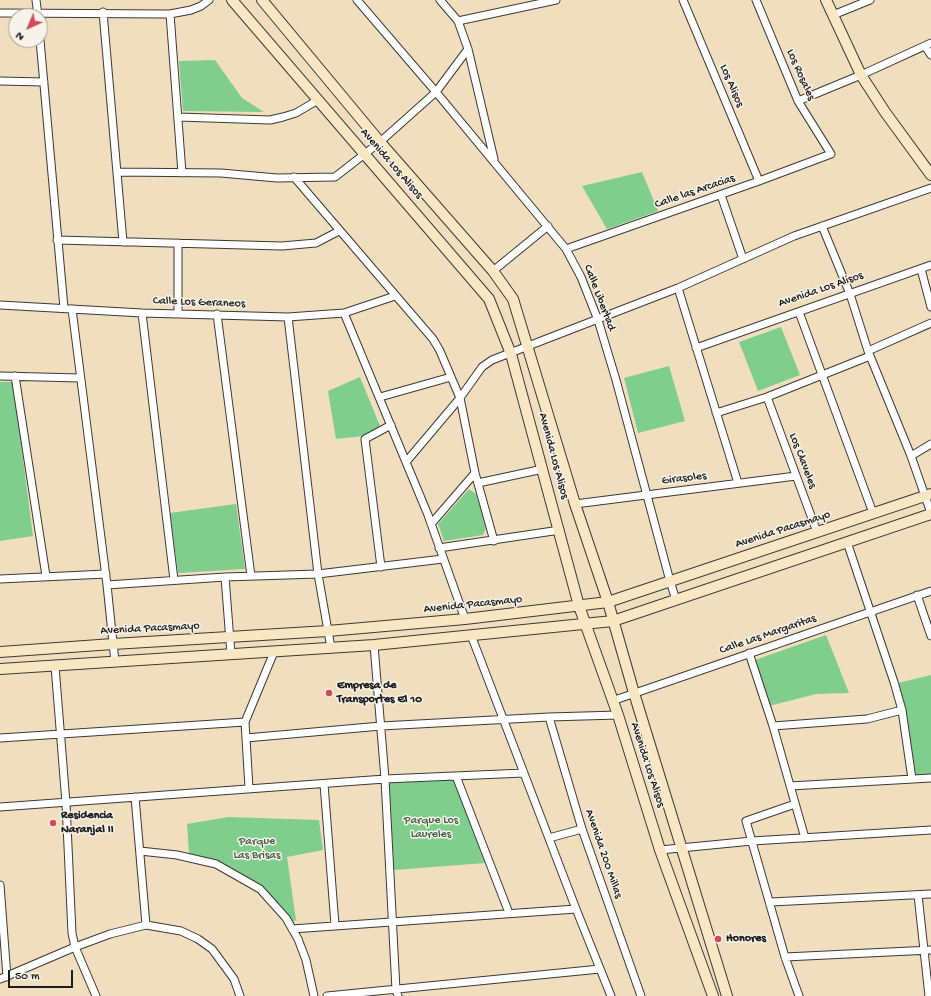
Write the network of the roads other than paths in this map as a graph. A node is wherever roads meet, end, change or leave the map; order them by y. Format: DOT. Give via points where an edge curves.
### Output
graph roads {
  1 [pos="209,0"];
  2 [pos="232,0"];
  3 [pos="262,0"];
  4 [pos="357,0"];
  5 [pos="440,0"];
  6 [pos="556,0"];
  7 [pos="683,0"];
  8 [pos="756,0"];
  9 [pos="826,0"];
  10 [pos="870,0"];
  11 [pos="103,12"];
  12 [pos="48,14"];
  13 [pos="170,14"];
  14 [pos="833,16"];
  15 [pos="458,21"];
  16 [pos="928,45"];
  17 [pos="41,48"];
  18 [pos="468,49"];
  19 [pos="931,55"];
  20 [pos="860,75"];
  21 [pos="0,81"];
  22 [pos="44,82"];
  23 [pos="436,92"];
  24 [pos="318,100"];
  25 [pos="798,101"];
  26 [pos="178,117"];
  27 [pos="380,142"];
  28 [pos="365,154"];
  29 [pos="831,154"];
  30 [pos="494,161"];
  31 [pos="117,172"];
  32 [pos="182,173"];
  33 [pos="931,175"];
  34 [pos="294,177"];
  35 [pos="759,181"];
  36 [pos="931,188"];
  37 [pos="720,195"];
  38 [pos="548,226"];
  39 [pos="822,226"];
  40 [pos="339,231"];
  41 [pos="58,240"];
  42 [pos="123,242"];
  43 [pos="178,243"];
  44 [pos="566,249"];
  45 [pos="743,259"];
  46 [pos="931,265"];
  47 [pos="921,269"];
  48 [pos="493,271"];
  49 [pos="678,288"];
  50 [pos="850,294"];
  51 [pos="395,296"];
  52 [pos="0,305"];
  53 [pos="931,307"];
  54 [pos="64,308"];
  55 [pos="72,309"];
  56 [pos="799,312"];
  57 [pos="142,313"];
  58 [pos="344,313"];
  59 [pos="178,314"];
  60 [pos="217,314"];
  61 [pos="288,317"];
  62 [pos="598,320"];
  63 [pos="931,323"];
  64 [pos="528,347"];
  65 [pos="696,348"];
  66 [pos="869,353"];
  67 [pos="511,354"];
  68 [pos="822,375"];
  69 [pos="0,376"];
  70 [pos="15,376"];
  71 [pos="451,377"];
  72 [pos="80,378"];
  73 [pos="380,397"];
  74 [pos="767,397"];
  75 [pos="460,398"];
  76 [pos="716,413"];
  77 [pos="391,425"];
  78 [pos="931,444"];
  79 [pos="911,456"];
  80 [pos="406,462"];
  81 [pos="543,469"];
  82 [pos="475,473"];
  83 [pos="796,476"];
  84 [pos="738,483"];
  85 [pos="478,484"];
  86 [pos="647,495"];
  87 [pos="928,495"];
  88 [pos="575,504"];
  89 [pos="873,513"];
  90 [pos="931,513"];
  91 [pos="431,524"];
  92 [pos="560,530"];
  93 [pos="817,532"];
  94 [pos="494,541"];
  95 [pos="847,542"];
  96 [pos="440,548"];
  97 [pos="443,559"];
  98 [pos="381,566"];
  99 [pos="106,574"];
  100 [pos="318,574"];
  101 [pos="46,576"];
  102 [pos="251,576"];
  103 [pos="225,577"];
  104 [pos="0,579"];
  105 [pos="174,580"];
  106 [pos="670,581"];
  107 [pos="107,585"];
  108 [pos="931,590"];
  109 [pos="917,595"];
  110 [pos="676,600"];
  111 [pos="608,602"];
  112 [pos="579,606"];
  113 [pos="870,611"];
  114 [pos="465,619"];
  115 [pos="613,621"];
  116 [pos="585,624"];
  117 [pos="328,631"];
  118 [pos="472,635"];
  119 [pos="931,636"];
  120 [pos="229,637"];
  121 [pos="113,644"];
  122 [pos="374,645"];
  123 [pos="330,648"];
  124 [pos="0,652"];
  125 [pos="274,652"];
  126 [pos="749,653"];
  127 [pos="231,654"];
  128 [pos="115,662"];
  129 [pos="55,666"];
  130 [pos="0,669"];
  131 [pos="634,693"];
  132 [pos="612,701"];
  133 [pos="902,710"];
  134 [pos="618,715"];
  135 [pos="549,717"];
  136 [pos="503,720"];
  137 [pos="245,722"];
  138 [pos="381,726"];
  139 [pos="773,726"];
  140 [pos="61,734"];
  141 [pos="0,738"];
  142 [pos="246,738"];
  143 [pos="524,773"];
  144 [pos="456,776"];
  145 [pos="931,778"];
  146 [pos="386,779"];
  147 [pos="912,779"];
  148 [pos="324,784"];
  149 [pos="790,786"];
  150 [pos="249,788"];
  151 [pos="135,798"];
  152 [pos="66,803"];
  153 [pos="795,804"];
  154 [pos="0,807"];
  155 [pos="582,829"];
  156 [pos="931,830"];
  157 [pos="549,838"];
  158 [pos="805,838"];
  159 [pos="752,841"];
  160 [pos="682,848"];
  161 [pos="660,850"];
  162 [pos="140,851"];
  163 [pos="0,885"];
  164 [pos="931,894"];
  165 [pos="918,895"];
  166 [pos="770,902"];
  167 [pos="1,908"];
  168 [pos="576,908"];
  169 [pos="509,913"];
  170 [pos="393,921"];
  171 [pos="146,925"];
  172 [pos="335,925"];
  173 [pos="292,928"];
  174 [pos="75,947"];
  175 [pos="928,951"];
  176 [pos="785,957"];
  177 [pos="600,969"];
  178 [pos="4,978"];
  179 [pos="397,993"];
  180 [pos="96,996"];
  181 [pos="240,996"];
  182 [pos="314,996"];
  183 [pos="327,996"];
  184 [pos="611,996"];
  185 [pos="641,996"];
  186 [pos="713,996"];
  187 [pos="727,996"];
  188 [pos="799,996"];
  189 [pos="929,996"];
  1 -- 13 [label="street" via="191,10"];
  2 -- 24 [label="street, Avenida Los Alisos"];
  3 -- 27 [label="street, Avenida Los Alisos"];
  4 -- 23 [label="street, Calle Libertad"];
  5 -- 15 [label="street"];
  6 -- 15 [label="street"];
  7 -- 35 [label="street, Los Alisos"];
  8 -- 25 [label="street, Los Rosales"];
  9 -- 14 [label="street"];
  10 -- 14 [label="street"];
  11 -- 12 [label="street"];
  11 -- 13 [label="street"];
  11 -- 31 [label="street"];
  13 -- 26 [label="street"];
  14 -- 20 [label="street"];
  15 -- 18 [label="street"];
  16 -- 19 [label="street"];
  16 -- 20 [label="street"];
  17 -- 22 [label="street"];
  18 -- 23 [label="street"];
  18 -- 30 [label="street"];
  20 -- 25 [label="street"];
  20 -- 33 [label="street"];
  21 -- 22 [label="street"];
  22 -- 41 [label="street"];
  23 -- 27 [label="street"];
  23 -- 30 [label="street, Calle Libertad"];
  24 -- 26 [label="street" via="296,113 270,120"];
  24 -- 28 [label="street, Avenida Los Alisos"];
  25 -- 29 [label="street, Los Rosales"];
  26 -- 32 [label="street"];
  27 -- 28 [label="street"];
  27 -- 48 [label="street, Avenida Los Alisos"];
  28 -- 34 [label="street" via="335,177"];
  28 -- 67 [label="street, Avenida Los Alisos" via="489,299"];
  29 -- 35 [label="street, Calle las Arcacias"];
  30 -- 38 [label="street, Calle Libertad"];
  31 -- 32 [label="street"];
  31 -- 42 [label="street"];
  32 -- 34 [label="street"];
  34 -- 40 [label="street"];
  35 -- 37 [label="street, Calle las Arcacias"];
  36 -- 39 [label="street"];
  37 -- 44 [label="street, Calle las Arcacias"];
  37 -- 45 [label="street"];
  38 -- 44 [label="street, Calle Libertad"];
  38 -- 48 [label="street"];
  39 -- 45 [label="street"];
  39 -- 50 [label="street"];
  40 -- 43 [label="street" via="316,243 282,246"];
  40 -- 51 [label="street"];
  41 -- 42 [label="street"];
  41 -- 54 [label="street"];
  42 -- 43 [label="street"];
  43 -- 59 [label="street"];
  44 -- 62 [label="street, Calle Libertad" via="582,277"];
  45 -- 49 [label="street"];
  46 -- 47 [label="street, Avenida Los Alisos"];
  47 -- 50 [label="street, Avenida Los Alisos"];
  47 -- 53 [label="street"];
  48 -- 64 [label="street, Avenida Los Alisos" via="513,299"];
  49 -- 62 [label="street"];
  49 -- 65 [label="street"];
  50 -- 56 [label="street, Avenida Los Alisos"];
  50 -- 66 [label="street"];
  51 -- 58 [label="street, Calle Los Geraneos"];
  51 -- 71 [label="street" via="433,339"];
  52 -- 54 [label="street, Calle Los Geraneos"];
  54 -- 55 [label="street, Calle Los Geraneos"];
  55 -- 57 [label="street, Calle Los Geraneos"];
  55 -- 72 [label="street"];
  56 -- 65 [label="street, Avenida Los Alisos"];
  56 -- 68 [label="street"];
  57 -- 59 [label="street, Calle Los Geraneos"];
  57 -- 105 [label="street"];
  58 -- 61 [label="street, Calle Los Geraneos"];
  58 -- 73 [label="street"];
  59 -- 60 [label="street, Calle Los Geraneos"];
  60 -- 61 [label="street, Calle Los Geraneos"];
  60 -- 102 [label="street"];
  61 -- 100 [label="street"];
  62 -- 64 [label="street"];
  62 -- 86 [label="street, Calle Libertad"];
  63 -- 66 [label="street"];
  64 -- 67 [label="street"];
  64 -- 88 [label="street, Avenida Los Alisos"];
  65 -- 76 [label="street"];
  66 -- 68 [label="street"];
  66 -- 79 [label="street"];
  67 -- 75 [label="street" via="487,363"];
  67 -- 81 [label="street, Avenida Los Alisos"];
  68 -- 74 [label="street"];
  68 -- 89 [label="street"];
  69 -- 70 [label="street"];
  70 -- 72 [label="street"];
  70 -- 101 [label="street"];
  71 -- 73 [label="street"];
  71 -- 75 [label="street"];
  72 -- 99 [label="street"];
  73 -- 77 [label="street"];
  74 -- 76 [label="street"];
  74 -- 83 [label="street, Los Claveles"];
  75 -- 80 [label="street"];
  75 -- 82 [label="street"];
  76 -- 84 [label="street"];
  77 -- 80 [label="street"];
  77 -- 98 [label="street" via="365,439"];
  78 -- 79 [label="street"];
  79 -- 87 [label="street"];
  80 -- 91 [label="street"];
  81 -- 85 [label="street"];
  81 -- 92 [label="street, Avenida Los Alisos"];
  82 -- 85 [label="street"];
  82 -- 91 [label="street"];
  83 -- 84 [label="street, Girasoles"];
  83 -- 93 [label="street, Los Claveles"];
  84 -- 86 [label="street, Girasoles"];
  85 -- 94 [label="street"];
  86 -- 88 [label="street, Girasoles"];
  86 -- 106 [label="street, Calle Libertad"];
  87 -- 89 [label="street, Avenida Pacasmayo"];
  87 -- 90 [label="street"];
  88 -- 111 [label="street, Avenida Los Alisos"];
  89 -- 93 [label="street, Avenida Pacasmayo"];
  90 -- 95 [label="street"];
  91 -- 96 [label="street"];
  92 -- 94 [label="street"];
  92 -- 112 [label="street, Avenida Los Alisos"];
  93 -- 106 [label="street, Avenida Pacasmayo"];
  94 -- 96 [label="street"];
  95 -- 110 [label="street"];
  95 -- 113 [label="street"];
  96 -- 97 [label="street"];
  97 -- 98 [label="street"];
  97 -- 114 [label="street"];
  98 -- 100 [label="street"];
  99 -- 101 [label="street"];
  99 -- 107 [label="street"];
  100 -- 102 [label="street"];
  100 -- 117 [label="street"];
  101 -- 104 [label="street"];
  102 -- 103 [label="street"];
  103 -- 105 [label="street"];
  103 -- 120 [label="street"];
  105 -- 107 [label="street"];
  106 -- 110 [label="street, Calle Libertad"];
  106 -- 111 [label="street, Avenida Pacasmayo"];
  107 -- 121 [label="street"];
  108 -- 109 [label="street, Calle Las Margaritas"];
  109 -- 113 [label="street, Calle Las Margaritas"];
  109 -- 119 [label="street"];
  110 -- 115 [label="street"];
  111 -- 112 [label="street, Avenida Pacasmayo"];
  111 -- 115 [label="street, Avenida Los Alisos"];
  112 -- 114 [label="street, Avenida Pacasmayo"];
  112 -- 116 [label="street, Avenida Los Alisos"];
  113 -- 126 [label="street, Calle Las Margaritas"];
  113 -- 133 [label="street"];
  114 -- 117 [label="street, Avenida Pacasmayo"];
  115 -- 116 [label="street"];
  115 -- 131 [label="street, Avenida Los Alisos"];
  116 -- 118 [label="street"];
  116 -- 132 [label="street, Avenida Los Alisos"];
  117 -- 120 [label="street, Avenida Pacasmayo"];
  117 -- 123 [label="street"];
  118 -- 122 [label="street"];
  118 -- 136 [label="street"];
  120 -- 121 [label="street, Avenida Pacasmayo"];
  120 -- 127 [label="street"];
  121 -- 124 [label="street, Avenida Pacasmayo"];
  121 -- 128 [label="street"];
  122 -- 123 [label="street"];
  122 -- 138 [label="street"];
  123 -- 125 [label="street"];
  125 -- 127 [label="street"];
  125 -- 137 [label="street"];
  126 -- 131 [label="street, Calle Las Margaritas"];
  126 -- 139 [label="street"];
  127 -- 128 [label="street"];
  128 -- 129 [label="street"];
  129 -- 130 [label="street"];
  129 -- 140 [label="street"];
  131 -- 132 [label="street, Calle Las Margaritas"];
  131 -- 160 [label="street, Avenida Los Alisos"];
  132 -- 134 [label="street, Avenida Los Alisos"];
  133 -- 139 [label="street" via="866,719"];
  133 -- 147 [label="street"];
  134 -- 135 [label="street"];
  134 -- 161 [label="street, Avenida Los Alisos"];
  135 -- 136 [label="street"];
  135 -- 155 [label="street, Avenida 200 Millas"];
  136 -- 138 [label="street"];
  136 -- 143 [label="street"];
  137 -- 140 [label="street"];
  137 -- 142 [label="street"];
  138 -- 142 [label="street"];
  138 -- 146 [label="street"];
  139 -- 149 [label="street"];
  140 -- 141 [label="street"];
  140 -- 152 [label="street"];
  142 -- 150 [label="street"];
  143 -- 144 [label="street"];
  143 -- 157 [label="street"];
  144 -- 146 [label="street"];
  144 -- 169 [label="street"];
  145 -- 147 [label="street"];
  146 -- 148 [label="street"];
  146 -- 170 [label="street"];
  147 -- 149 [label="street"];
  148 -- 150 [label="street"];
  148 -- 172 [label="street"];
  149 -- 153 [label="street"];
  150 -- 151 [label="street"];
  151 -- 152 [label="street"];
  151 -- 162 [label="street"];
  152 -- 154 [label="street"];
  152 -- 174 [label="street" via="72,933"];
  153 -- 158 [label="street"];
  153 -- 159 [label="street" via="746,821"];
  155 -- 157 [label="street"];
  155 -- 185 [label="street, Avenida 200 Millas"];
  156 -- 158 [label="street"];
  157 -- 168 [label="street"];
  158 -- 159 [label="street"];
  159 -- 160 [label="street"];
  159 -- 166 [label="street"];
  160 -- 161 [label="street"];
  160 -- 187 [label="street, Avenida Los Alisos"];
  161 -- 186 [label="street, Avenida Los Alisos"];
  162 -- 171 [label="street"];
  162 -- 173 [label="street" via="177,855 216,864 260,889"];
  163 -- 167 [label="street"];
  164 -- 165 [label="street"];
  165 -- 166 [label="street"];
  165 -- 175 [label="street"];
  166 -- 176 [label="street"];
  167 -- 178 [label="street"];
  168 -- 169 [label="street"];
  168 -- 177 [label="street"];
  169 -- 170 [label="street"];
  170 -- 172 [label="street"];
  170 -- 179 [label="street"];
  171 -- 174 [label="street" via="110,934"];
  171 -- 181 [label="street" via="181,931 212,949 234,980"];
  172 -- 173 [label="street"];
  173 -- 182 [label="street" via="306,960"];
  174 -- 178 [label="street"];
  174 -- 180 [label="street"];
  175 -- 176 [label="street"];
  175 -- 189 [label="street"];
  176 -- 188 [label="street"];
  177 -- 179 [label="street"];
  177 -- 184 [label="street"];
  179 -- 183 [label="street"];
}
